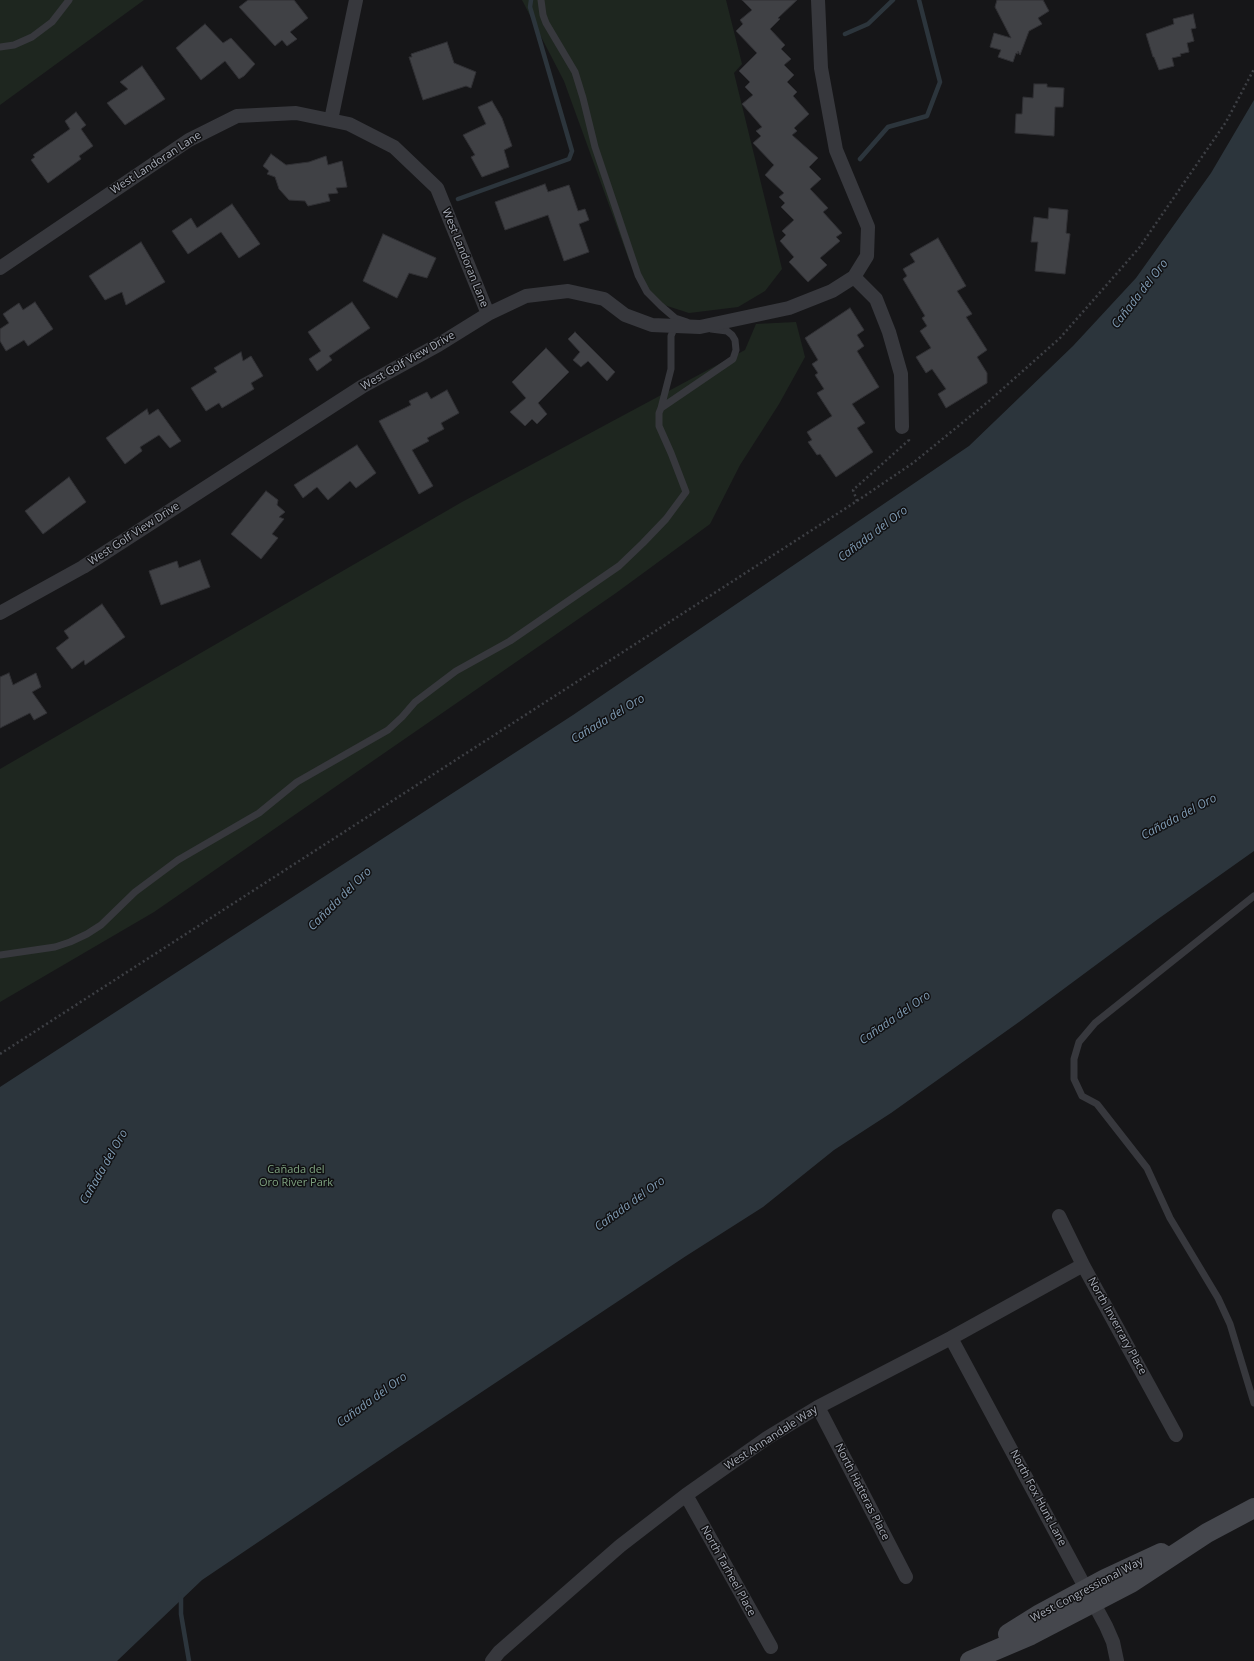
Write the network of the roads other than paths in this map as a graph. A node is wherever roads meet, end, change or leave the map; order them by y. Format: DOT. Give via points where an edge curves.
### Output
graph roads {
  1 [pos="69,0"];
  2 [pos="356,0"];
  3 [pos="541,0"];
  4 [pos="818,0"];
  5 [pos="0,47"];
  6 [pos="331,120"];
  7 [pos="0,268"];
  8 [pos="854,277"];
  9 [pos="488,314"];
  10 [pos="675,322"];
  11 [pos="700,327"];
  12 [pos="660,408"];
  13 [pos="902,427"];
  14 [pos="0,613"];
  15 [pos="1254,896"];
  16 [pos="0,955"];
  17 [pos="1059,1216"];
  18 [pos="1083,1265"];
  19 [pos="951,1338"];
  20 [pos="1254,1403"];
  21 [pos="818,1407"];
  22 [pos="1176,1435"];
  23 [pos="686,1495"];
  24 [pos="1254,1508"];
  25 [pos="906,1577"];
  26 [pos="1090,1596"];
  27 [pos="771,1647"];
  28 [pos="971,1660"];
  29 [pos="492,1661"];
  30 [pos="1117,1661"];
  1 -- 5 [label="lane" via="52,22 32,36 14,45"];
  2 -- 6 [label="street"];
  3 -- 10 [label="lane" via="546,23 575,72 595,147 638,275 647,292"];
  4 -- 8 [label="street" via="821,68 836,150 868,227 867,256"];
  6 -- 7 [label="street, West Landoran Lane" via="296,113 237,116 189,140"];
  6 -- 9 [label="street, West Landoran Lane" via="349,124 394,147 437,188"];
  8 -- 11 [label="street, West Golf View Drive" via="832,291 789,308"];
  8 -- 13 [label="street" via="876,299 889,332 901,374"];
  9 -- 10 [label="street, West Golf View Drive" via="526,296 568,291 604,299 625,315 652,325"];
  9 -- 14 [label="street, West Golf View Drive" via="363,386 83,567"];
  10 -- 11 [label="street, West Golf View Drive"];
  10 -- 12 [label="lane" via="671,336 671,369"];
  11 -- 12 [label="lane" via="727,331 732,335 736,350 733,359"];
  12 -- 16 [label="lane" via="659,426 686,492 666,519 619,566 510,642 456,671 415,702 388,730 297,782 259,813 178,860 135,892 101,925 87,934 55,947"];
  15 -- 20 [label="lane" via="1095,1022 1079,1042 1074,1059 1074,1079 1082,1096 1097,1104 1147,1168 1170,1218 1218,1298 1230,1324"];
  17 -- 18 [label="street, North Inverrary Place"];
  18 -- 19 [label="street, West Annandale Way"];
  18 -- 22 [label="street, North Inverrary Place"];
  19 -- 21 [label="street, West Annandale Way"];
  19 -- 26 [label="street, North Fox Hunt Lane"];
  21 -- 23 [label="street, West Annandale Way" via="767,1438"];
  21 -- 25 [label="street, North Hatteras Place"];
  23 -- 27 [label="street, North Tarheel Place"];
  23 -- 29 [label="street, West Annandale Way" via="620,1546 499,1652"];
  24 -- 26 [label="street, West Congressional Way" via="1207,1534 1132,1566"];
  26 -- 28 [label="street, West Congressional Way" via="1025,1623"];
  26 -- 30 [label="street, North Fox Hunt Lane" via="1113,1642"];
}
